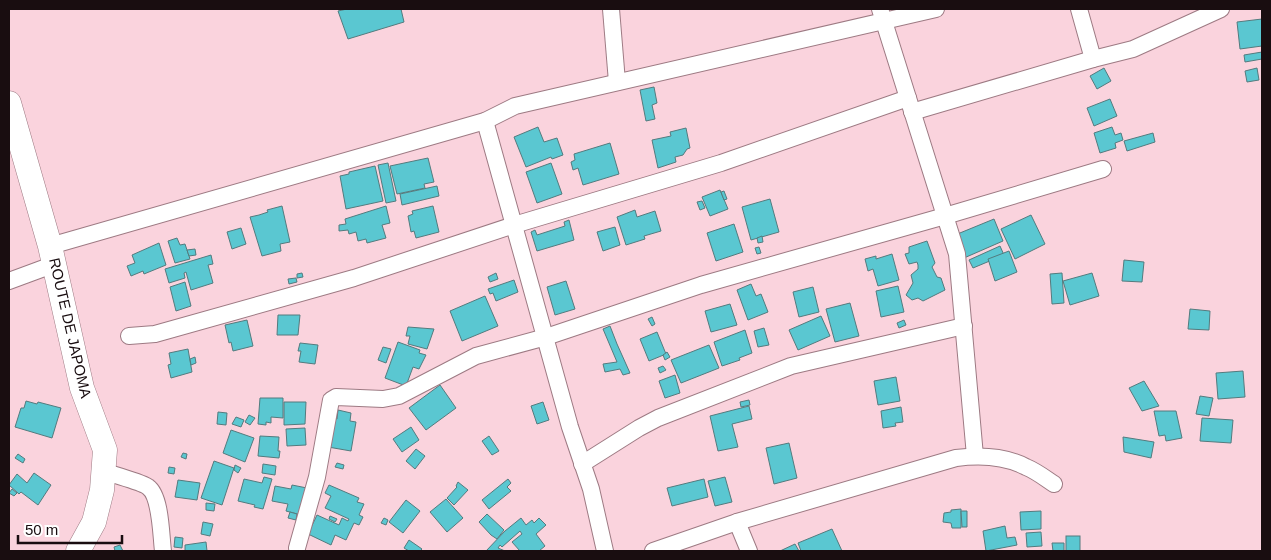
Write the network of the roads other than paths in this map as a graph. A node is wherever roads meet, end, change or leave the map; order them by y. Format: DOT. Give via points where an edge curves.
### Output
graph roads {
  1 [pos="611,9"];
  2 [pos="936,9"];
  3 [pos="1080,9"];
  4 [pos="1221,9"];
  5 [pos="882,15"];
  6 [pos="1093,59"];
  7 [pos="616,82"];
  8 [pos="9,103"];
  9 [pos="910,105"];
  10 [pos="485,121"];
  11 [pos="14,139"];
  12 [pos="1103,169"];
  13 [pos="945,216"];
  14 [pos="514,225"];
  15 [pos="52,255"];
  16 [pos="9,281"];
  17 [pos="964,326"];
  18 [pos="129,336"];
  19 [pos="546,336"];
  20 [pos="975,456"];
  21 [pos="582,464"];
  22 [pos="104,472"];
  23 [pos="1054,484"];
  24 [pos="737,522"];
  25 [pos="297,548"];
  26 [pos="78,551"];
  27 [pos="163,551"];
  28 [pos="605,551"];
  29 [pos="653,551"];
  30 [pos="749,551"];
  1 -- 7 [label="street"];
  2 -- 5 [label="street"];
  3 -- 6 [label="street"];
  4 -- 6 [label="street" via="1132,49"];
  5 -- 7 [label="street"];
  5 -- 9 [label="street"];
  6 -- 9 [label="street"];
  7 -- 10 [label="street" via="515,106"];
  8 -- 11 [label="street, ROUTE DE JAPOMA"];
  9 -- 13 [label="street"];
  9 -- 14 [label="street"];
  10 -- 14 [label="street"];
  10 -- 15 [label="street"];
  11 -- 15 [label="street, ROUTE DE JAPOMA"];
  12 -- 13 [label="street"];
  13 -- 17 [label="street" via="957,254"];
  13 -- 19 [label="street" via="701,285"];
  14 -- 18 [label="street" via="354,278 155,334"];
  14 -- 19 [label="street"];
  15 -- 16 [label="street"];
  15 -- 22 [label="street, ROUTE DE JAPOMA" via="82,388 105,450"];
  17 -- 20 [label="street"];
  17 -- 21 [label="street" via="791,366 658,418"];
  19 -- 21 [label="street"];
  19 -- 25 [label="street" via="476,356 399,396 383,399 341,396 331,400 317,477"];
  20 -- 23 [label="street" via="1005,459 1026,466"];
  20 -- 24 [label="street" via="956,458"];
  21 -- 28 [label="street"];
  22 -- 26 [label="street, ROUTE DE JAPOMA" via="94,522"];
  22 -- 27 [label="street" via="148,487 154,495"];
  24 -- 29 [label="street"];
  24 -- 30 [label="street"];
}
